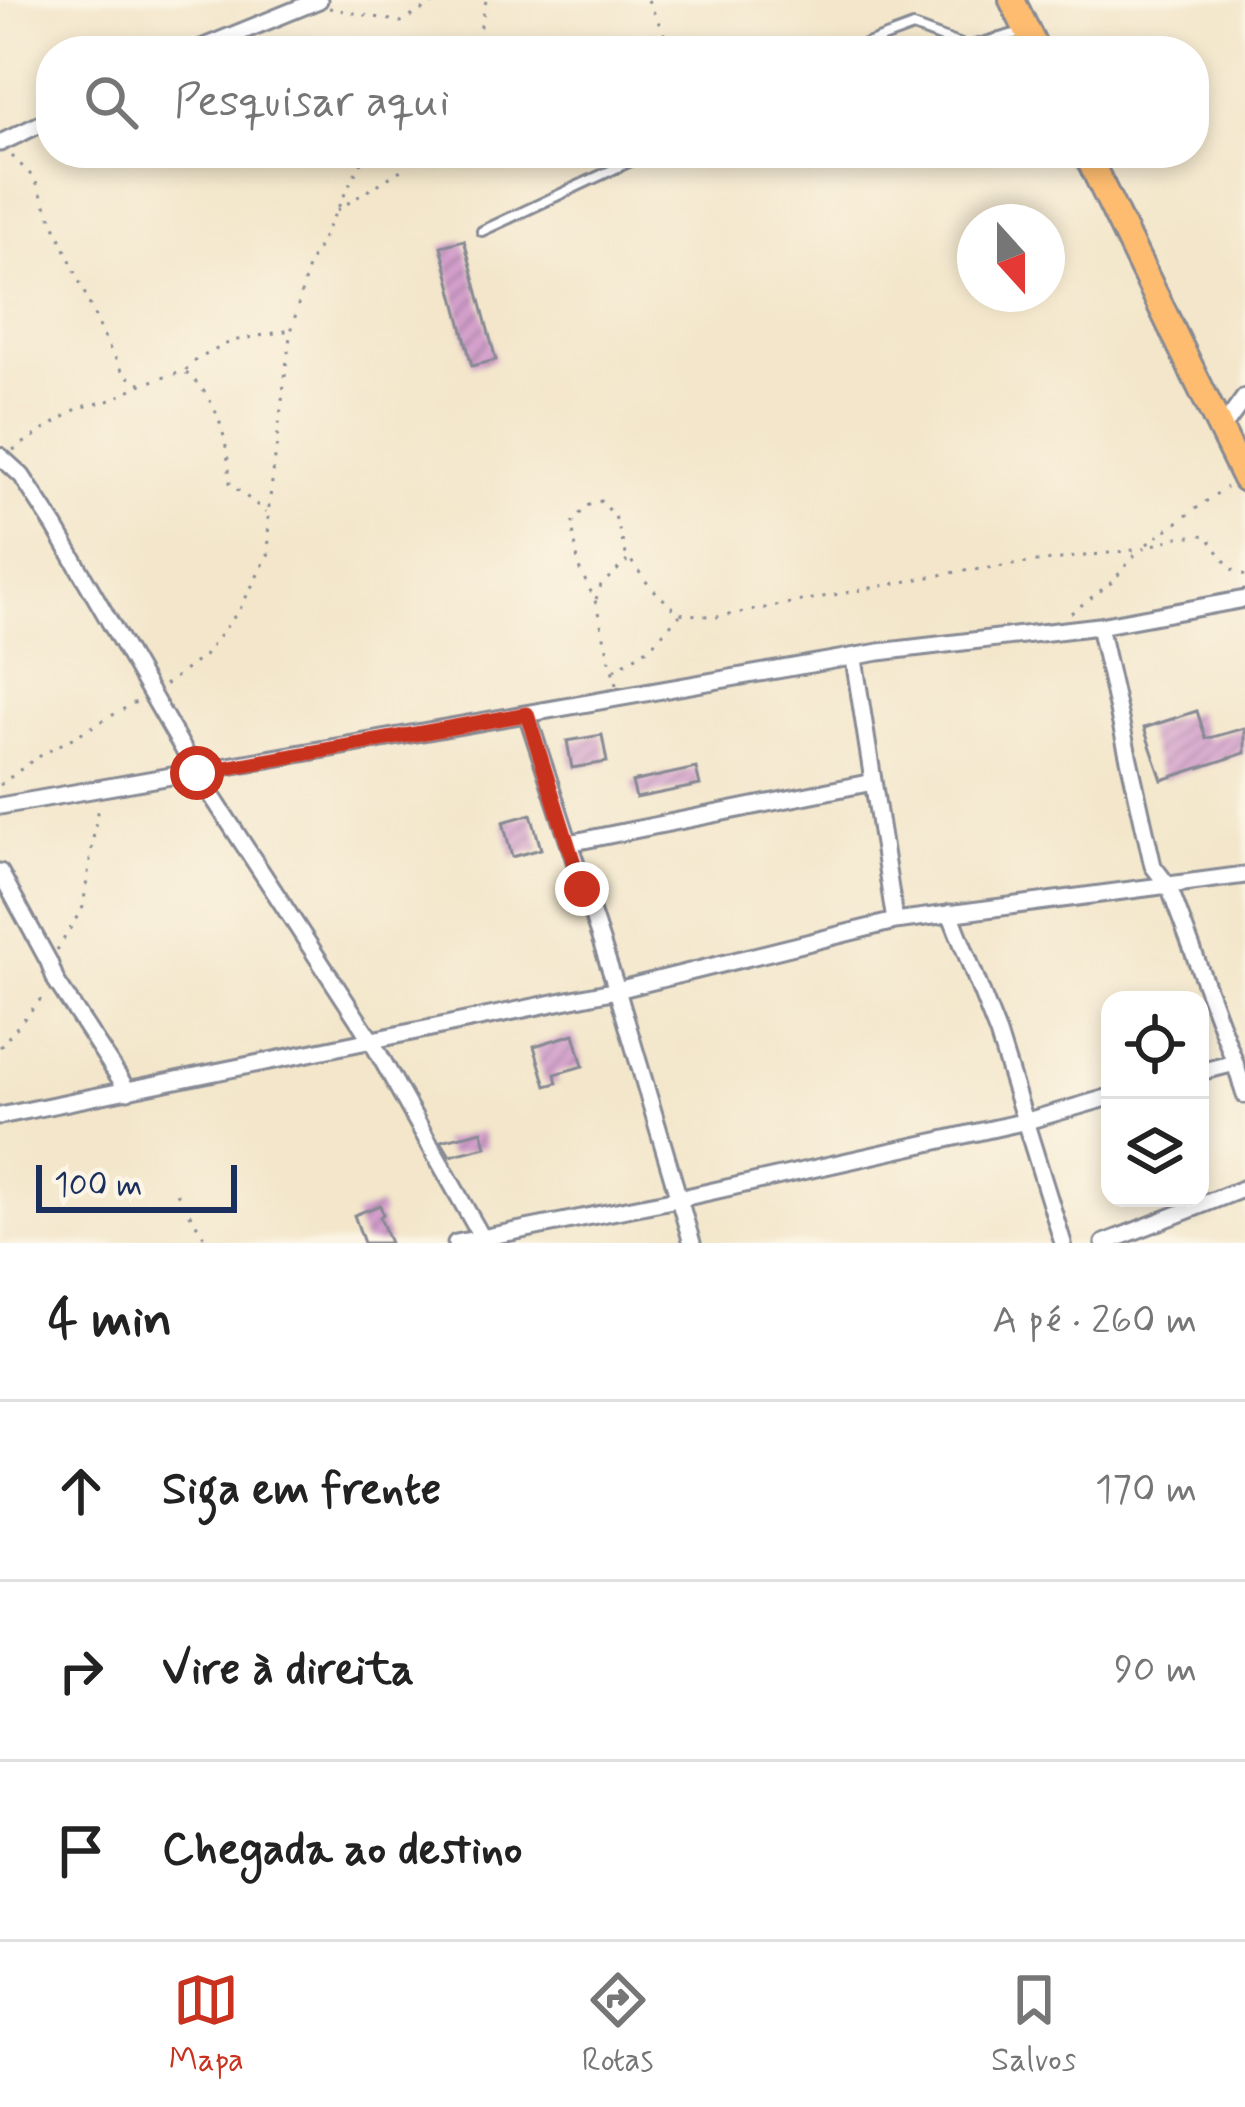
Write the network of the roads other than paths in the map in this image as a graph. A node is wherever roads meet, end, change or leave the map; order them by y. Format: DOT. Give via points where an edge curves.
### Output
graph roads {
  1 [pos="1012,0"];
  2 [pos="314,2"];
  3 [pos="231,36"];
  4 [pos="887,36"];
  5 [pos="940,36"];
  6 [pos="1030,36"];
  7 [pos="36,129"];
  8 [pos="6,149"];
  9 [pos="616,168"];
  10 [pos="1093,168"];
  11 [pos="482,231"];
  12 [pos="1245,398"];
  13 [pos="1221,430"];
  14 [pos="6,460"];
  15 [pos="1244,477"];
  16 [pos="1245,599"];
  17 [pos="1099,626"];
  18 [pos="854,659"];
  19 [pos="527,714"];
  20 [pos="197,773"];
  21 [pos="873,782"];
  22 [pos="0,806"];
  23 [pos="569,843"];
  24 [pos="0,872"];
  25 [pos="1245,875"];
  26 [pos="1169,887"];
  27 [pos="950,913"];
  28 [pos="895,921"];
  29 [pos="617,990"];
  30 [pos="371,1040"];
  31 [pos="1235,1063"];
  32 [pos="1209,1070"];
  33 [pos="128,1091"];
  34 [pos="1245,1095"];
  35 [pos="1103,1099"];
  36 [pos="0,1115"];
  37 [pos="1027,1121"];
  38 [pos="1245,1188"];
  39 [pos="682,1198"];
  40 [pos="483,1240"];
  41 [pos="456,1243"];
  42 [pos="692,1243"];
  43 [pos="1063,1243"];
  44 [pos="1104,1243"];
  1 -- 6 [label="main road"];
  2 -- 3 [label="street"];
  4 -- 5 [label="lane" via="913,26"];
  7 -- 8 [label="street"];
  9 -- 11 [label="lane"];
  10 -- 13 [label="main road"];
  12 -- 13 [label="street"];
  13 -- 15 [label="main road"];
  14 -- 20 [label="street" via="55,527"];
  16 -- 17 [label="street"];
  17 -- 18 [label="street"];
  17 -- 26 [label="street" via="1144,834"];
  18 -- 19 [label="street"];
  18 -- 21 [label="street"];
  19 -- 20 [label="street"];
  19 -- 23 [label="street"];
  20 -- 22 [label="street"];
  20 -- 30 [label="street"];
  21 -- 23 [label="street"];
  21 -- 28 [label="street"];
  23 -- 29 [label="street"];
  24 -- 33 [label="street" via="56,981"];
  25 -- 26 [label="street"];
  26 -- 27 [label="street"];
  26 -- 31 [label="street"];
  27 -- 28 [label="street"];
  27 -- 37 [label="street"];
  28 -- 29 [label="street"];
  29 -- 30 [label="street"];
  29 -- 39 [label="street"];
  30 -- 33 [label="street"];
  30 -- 40 [label="street"];
  31 -- 32 [label="street"];
  31 -- 34 [label="street"];
  33 -- 36 [label="street"];
  35 -- 37 [label="street"];
  37 -- 39 [label="street"];
  37 -- 43 [label="street"];
  38 -- 44 [label="street"];
  39 -- 40 [label="street"];
  39 -- 42 [label="street"];
  40 -- 41 [label="street"];
}
